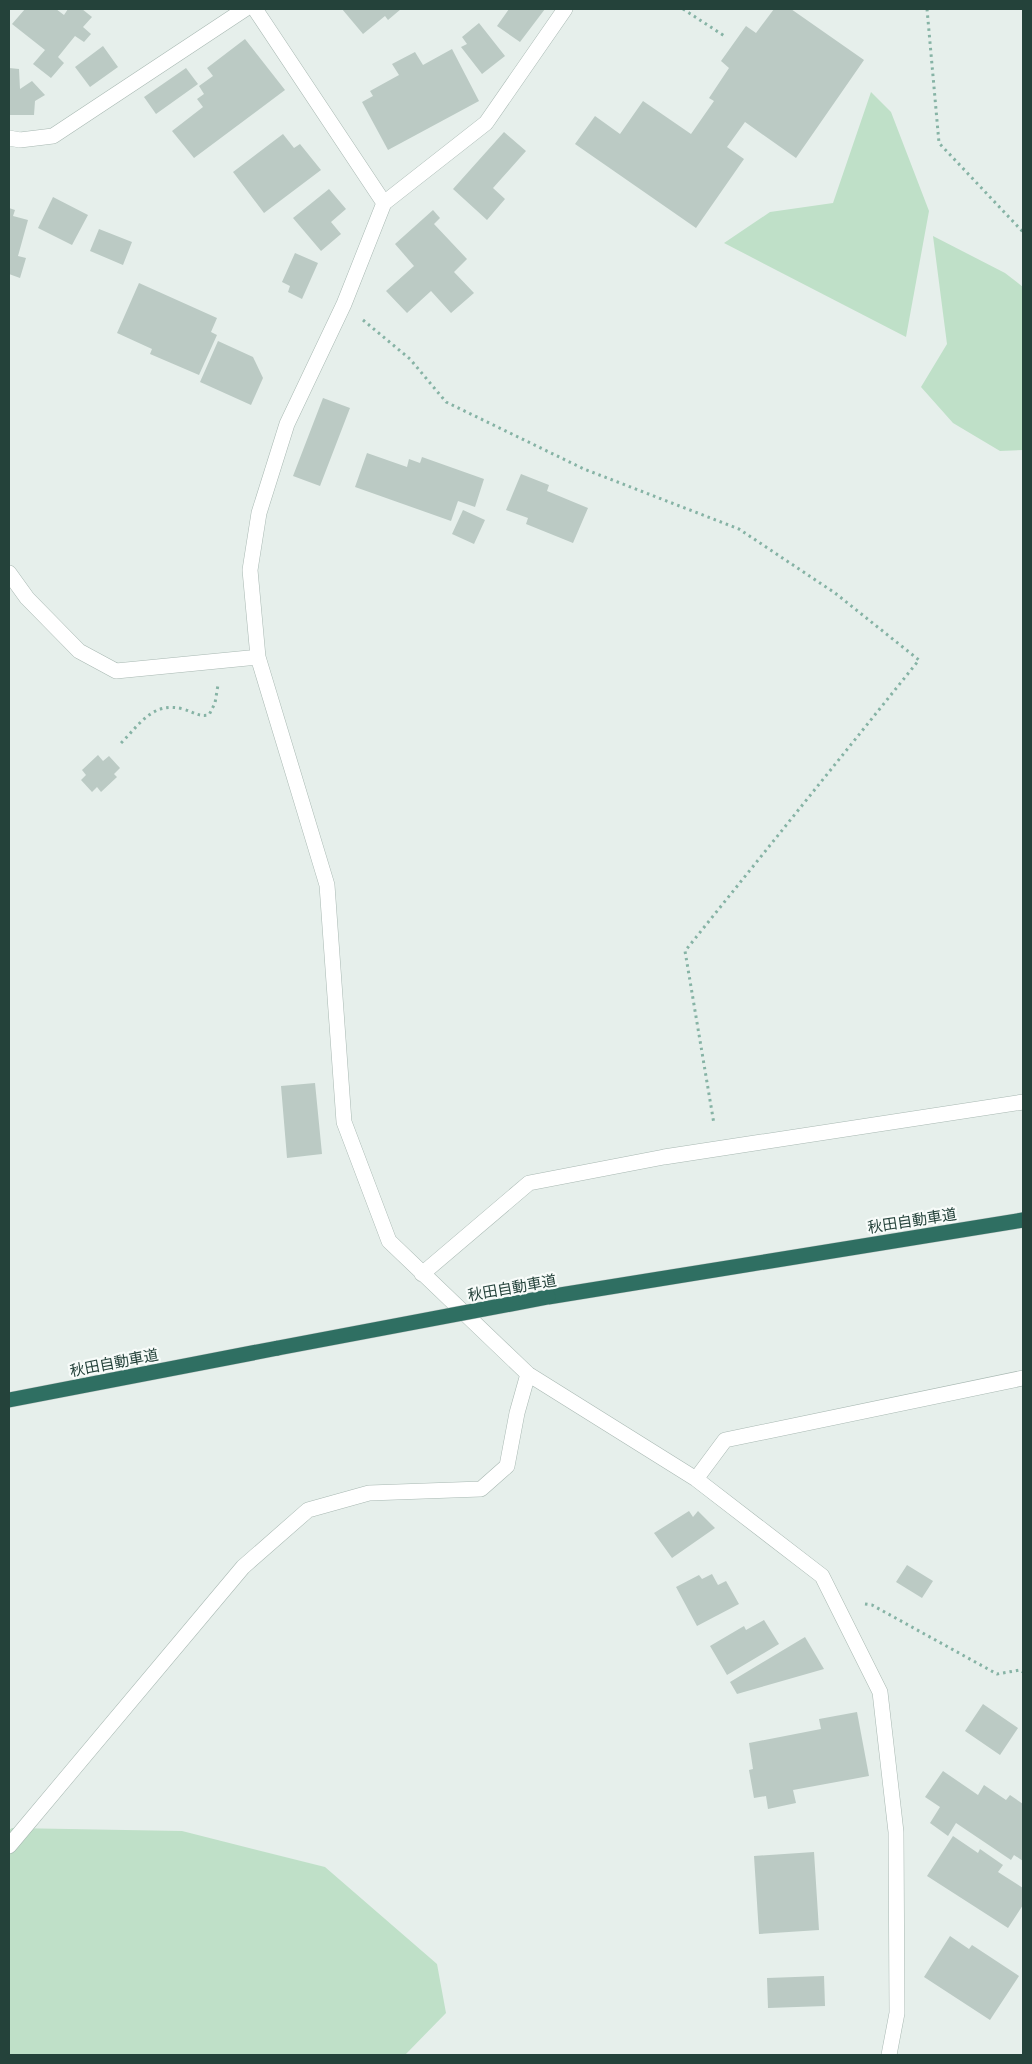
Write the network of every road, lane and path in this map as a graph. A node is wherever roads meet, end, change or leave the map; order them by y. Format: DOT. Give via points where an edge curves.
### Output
graph roads {
  1 [pos="245,9"];
  2 [pos="255,9"];
  3 [pos="565,9"];
  4 [pos="683,9"];
  5 [pos="927,9"];
  6 [pos="726,37"];
  7 [pos="9,138"];
  8 [pos="384,203"];
  9 [pos="1023,232"];
  10 [pos="344,304"];
  11 [pos="9,573"];
  12 [pos="258,657"];
  13 [pos="223,660"];
  14 [pos="121,743"];
  15 [pos="1023,1102"];
  16 [pos="718,1148"];
  17 [pos="1023,1220"];
  18 [pos="422,1274"];
  19 [pos="528,1374"];
  20 [pos="1023,1378"];
  21 [pos="9,1400"];
  22 [pos="696,1479"];
  23 [pos="835,1602"];
  24 [pos="1023,1672"];
  25 [pos="9,1846"];
  26 [pos="889,2055"];
  1 -- 7 [label="street" via="53,136"];
  2 -- 8 [label="street"];
  3 -- 8 [label="street" via="486,123"];
  4 -- 6 [label="path"];
  5 -- 9 [label="path" via="939,143"];
  8 -- 10 [label="street"];
  10 -- 12 [label="street" via="287,424 259,513 250,570"];
  10 -- 16 [label="path" via="410,359 446,402 584,469 739,529 835,593 919,660 685,951"];
  11 -- 13 [label="street" via="27,598 79,651 116,671"];
  12 -- 13 [label="street"];
  12 -- 18 [label="street" via="327,885 344,1122 389,1242"];
  13 -- 14 [label="path" via="210,716 199,717 183,709 152,711"];
  15 -- 16 [label="street"];
  16 -- 18 [label="street" via="529,1183"];
  17 -- 21 [label="highway, 秋田自動車道, bridge" via="548,1297"];
  18 -- 19 [label="street"];
  19 -- 22 [label="street"];
  19 -- 25 [label="street" via="507,1466 481,1489 369,1493 308,1510 243,1567"];
  20 -- 22 [label="street" via="725,1440"];
  22 -- 23 [label="street" via="822,1576"];
  23 -- 24 [label="path" via="872,1605 997,1674"];
  23 -- 26 [label="street" via="880,1692 896,1832 897,2013"];
}
